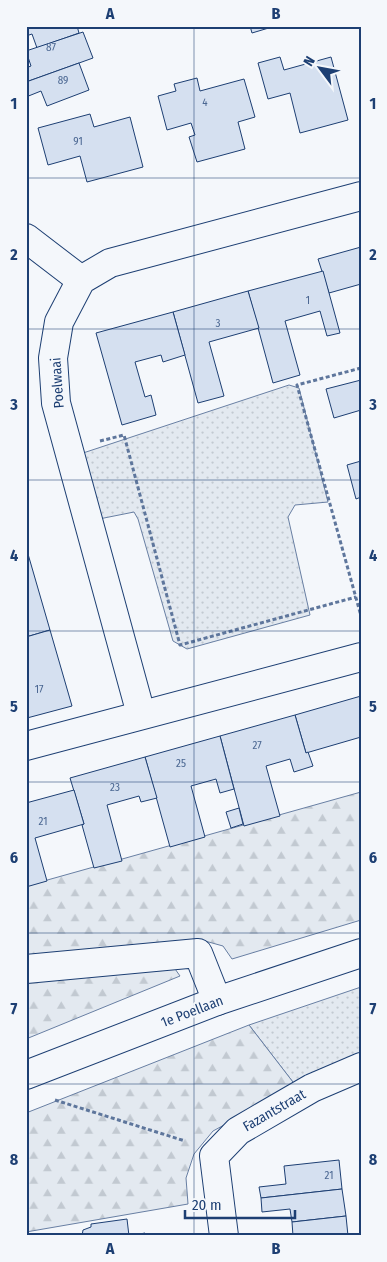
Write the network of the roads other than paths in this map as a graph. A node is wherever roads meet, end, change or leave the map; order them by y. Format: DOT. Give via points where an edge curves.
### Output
graph roads {
  1 [pos="361,196"];
  2 [pos="26,238"];
  3 [pos="81,280"];
  4 [pos="361,657"];
  5 [pos="141,714"];
  6 [pos="26,746"];
  7 [pos="361,953"];
  8 [pos="26,970"];
  9 [pos="217,1001"];
  10 [pos="361,1067"];
  11 [pos="26,1075"];
  12 [pos="224,1236"];
  1 -- 3 [label="street" via="110,263"];
  2 -- 3 [label="street"];
  3 -- 5 [label="street, Poelwaai" via="59,322 53,358 56,403"];
  4 -- 5 [label="street"];
  5 -- 6 [label="street"];
  7 -- 9 [label="street, 1e Poellaan"];
  8 -- 9 [label="street" via="198,953"];
  9 -- 11 [label="street, 1e Poellaan"];
  10 -- 12 [label="street, Fazantstraat" via="312,1088 238,1131 214,1156"];
}
